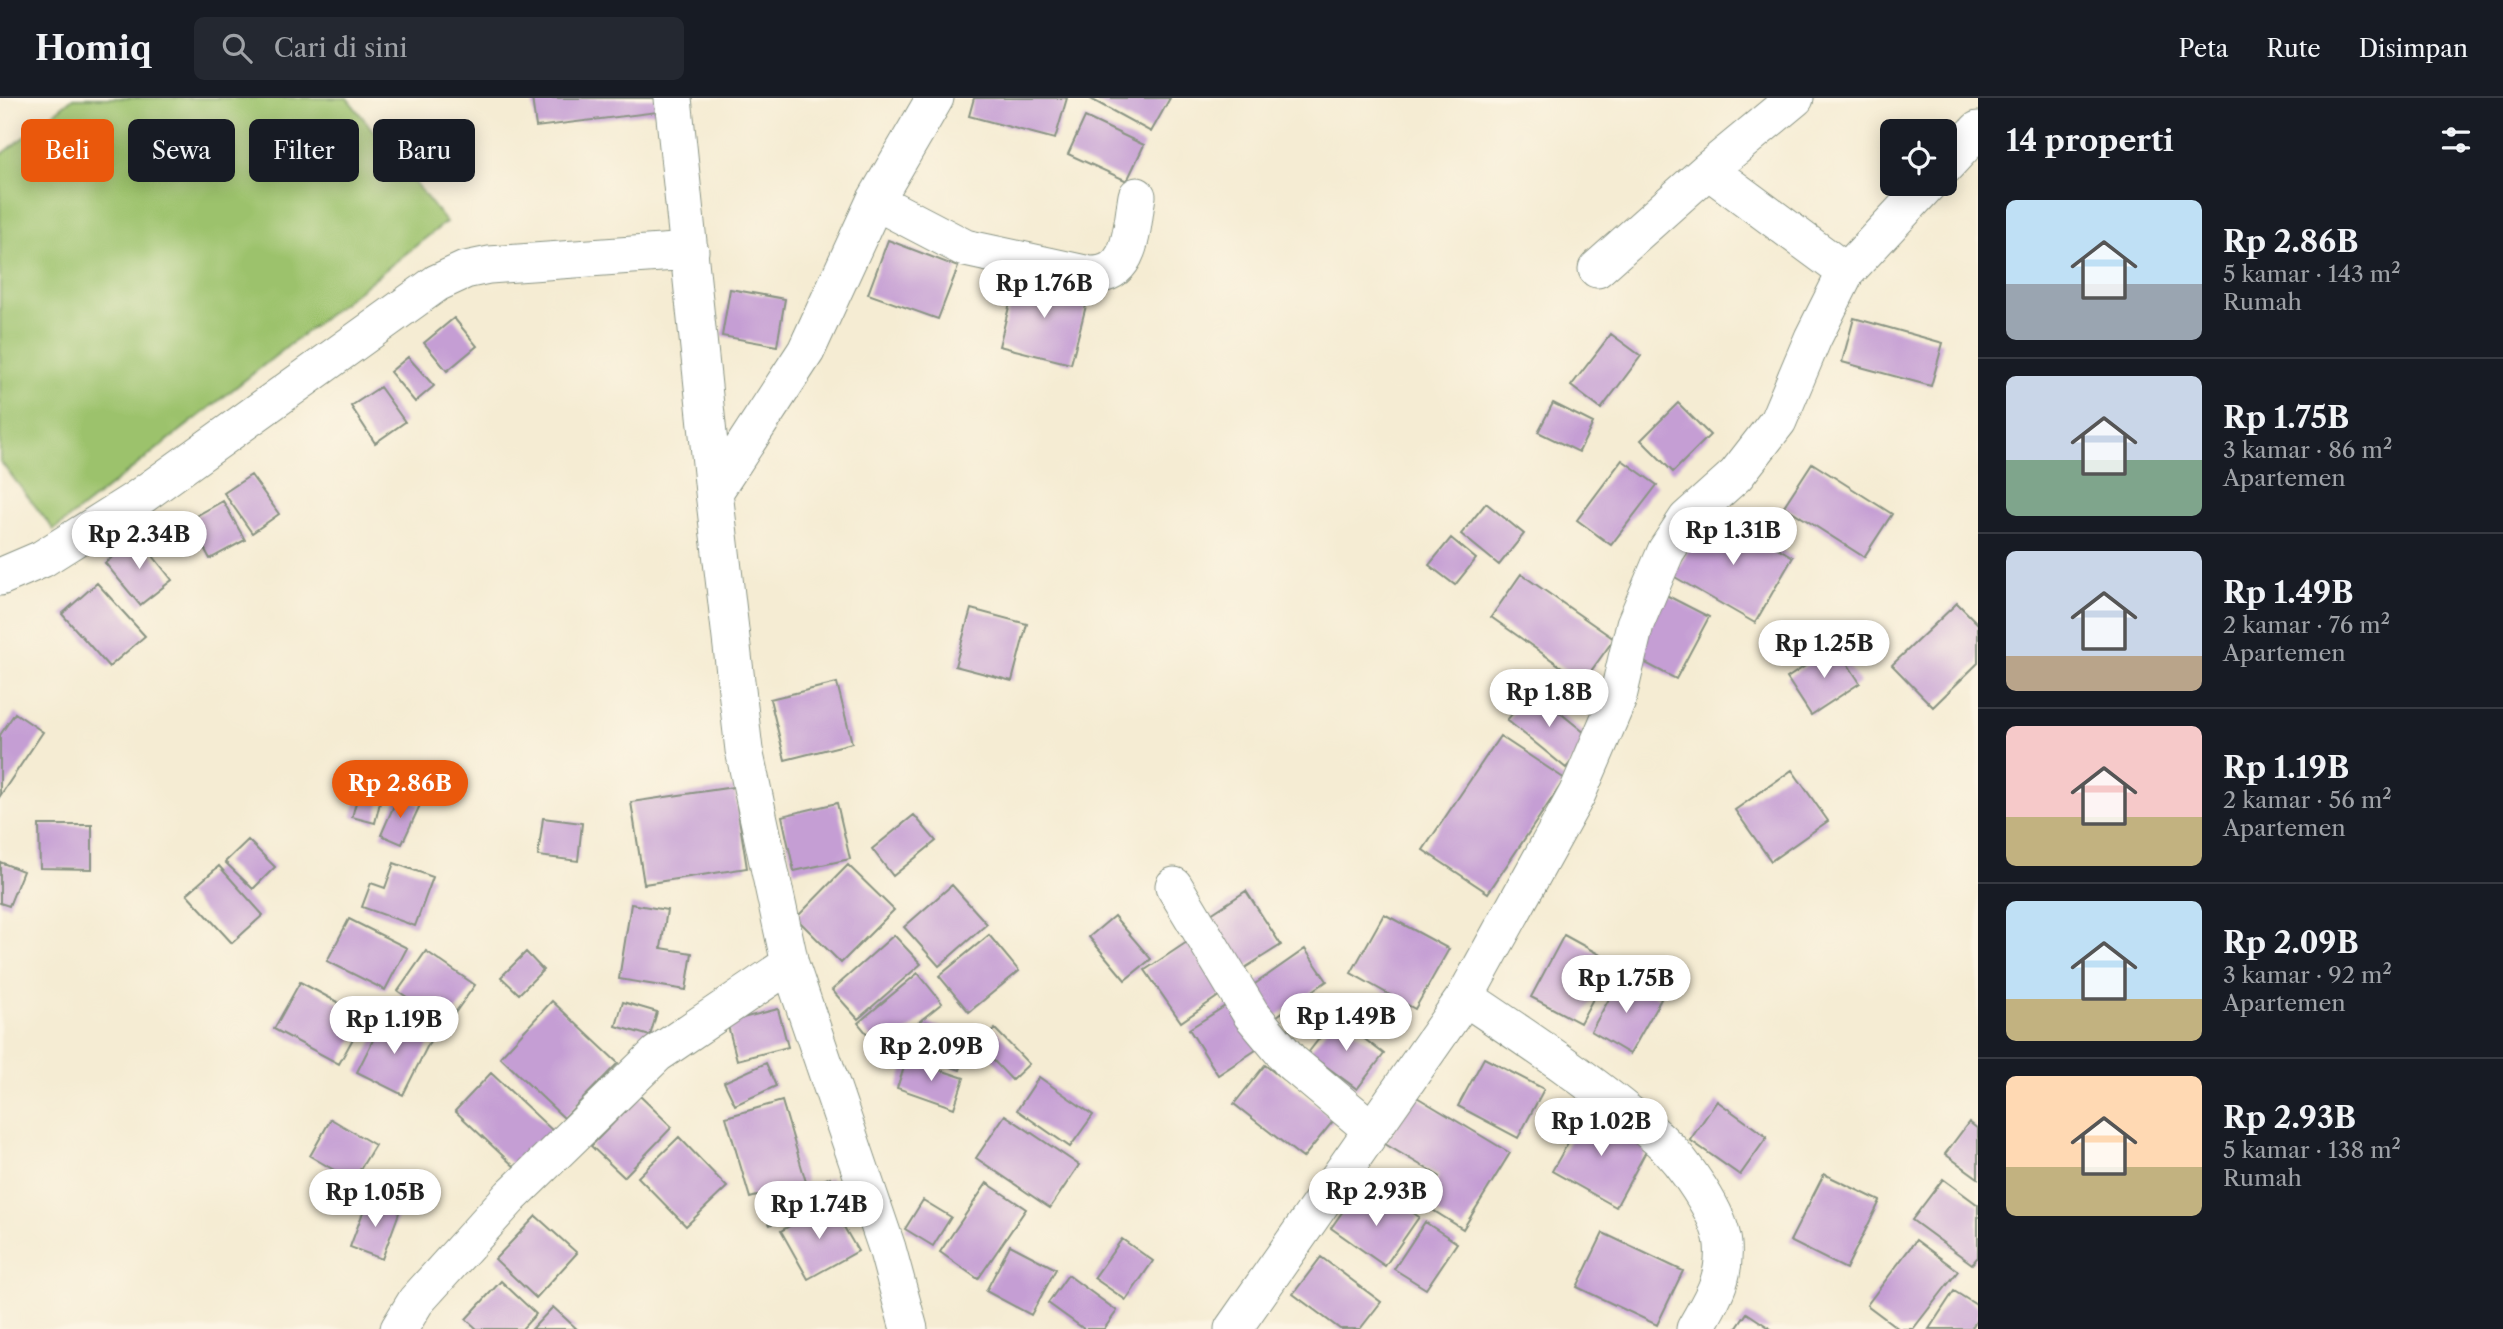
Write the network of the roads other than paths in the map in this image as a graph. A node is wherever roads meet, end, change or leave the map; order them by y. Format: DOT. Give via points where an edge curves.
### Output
graph roads {
  1 [pos="673,98"];
  2 [pos="935,98"];
  3 [pos="1795,98"];
  4 [pos="1978,130"];
  5 [pos="1957,153"];
  6 [pos="1708,170"];
  7 [pos="1137,196"];
  8 [pos="1917,196"];
  9 [pos="874,201"];
  10 [pos="690,251"];
  11 [pos="1597,269"];
  12 [pos="1846,272"];
  13 [pos="714,492"];
  14 [pos="0,577"];
  15 [pos="1174,886"];
  16 [pos="790,964"];
  17 [pos="1465,997"];
  18 [pos="1371,1129"];
  19 [pos="399,1329"];
  20 [pos="909,1329"];
  21 [pos="1233,1329"];
  22 [pos="1695,1329"];
  1 -- 10 [label="street"];
  2 -- 9 [label="street"];
  3 -- 6 [label="street"];
  4 -- 5 [label="street"];
  6 -- 11 [label="street"];
  6 -- 12 [label="street"];
  7 -- 9 [label="street" via="1122,261 1103,276 965,248"];
  8 -- 12 [label="street"];
  9 -- 13 [label="street" via="806,351"];
  10 -- 13 [label="street"];
  10 -- 14 [label="street" via="489,265 437,283 137,499 42,559"];
  12 -- 17 [label="street" via="1778,421 1736,475 1687,519 1666,551 1634,624 1617,701 1577,793"];
  13 -- 16 [label="street" via="744,750"];
  15 -- 18 [label="street" via="1251,1014 1291,1062"];
  16 -- 19 [label="street" via="657,1054 511,1196 416,1301"];
  16 -- 20 [label="street" via="887,1248"];
  17 -- 18 [label="street"];
  17 -- 22 [label="street" via="1553,1055 1662,1142 1690,1176 1713,1213 1723,1243 1721,1282"];
  18 -- 21 [label="street"];
}
